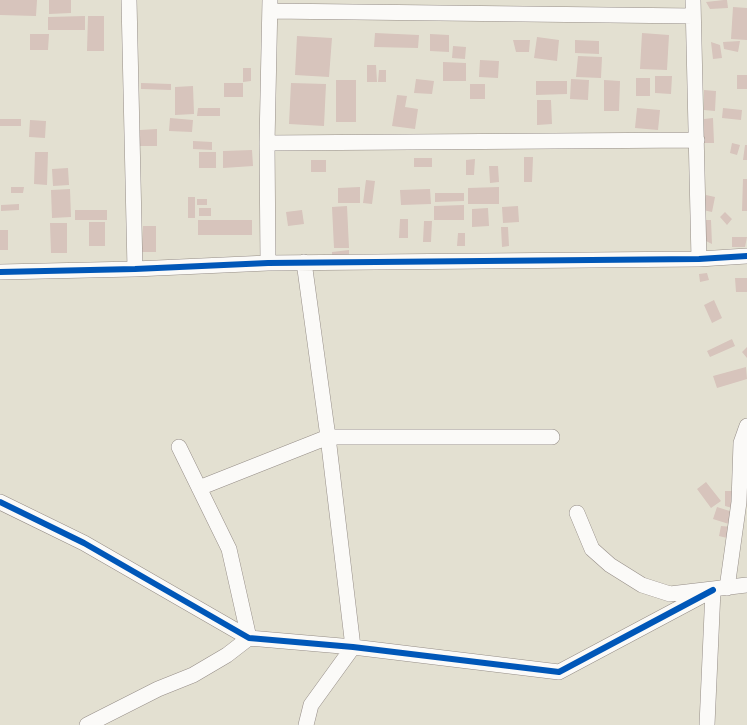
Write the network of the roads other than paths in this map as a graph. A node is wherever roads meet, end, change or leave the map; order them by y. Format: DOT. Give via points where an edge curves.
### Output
graph roads {
  1 [pos="129,0"];
  2 [pos="693,0"];
  3 [pos="270,6"];
  4 [pos="693,16"];
  5 [pos="697,140"];
  6 [pos="267,143"];
  7 [pos="747,256"];
  8 [pos="699,259"];
  9 [pos="304,262"];
  10 [pos="268,263"];
  11 [pos="135,269"];
  12 [pos="0,272"];
  13 [pos="747,426"];
  14 [pos="328,437"];
  15 [pos="552,437"];
  16 [pos="744,443"];
  17 [pos="179,447"];
  18 [pos="199,488"];
  19 [pos="0,502"];
  20 [pos="577,513"];
  21 [pos="747,585"];
  22 [pos="720,589"];
  23 [pos="249,638"];
  24 [pos="353,647"];
  25 [pos="87,725"];
  26 [pos="306,725"];
  27 [pos="708,725"];
  1 -- 11 [label="street"];
  2 -- 4 [label="street"];
  3 -- 4 [label="street"];
  3 -- 6 [label="street"];
  4 -- 5 [label="street"];
  5 -- 6 [label="street"];
  5 -- 8 [label="street"];
  6 -- 10 [label="street"];
  7 -- 8 [label="street"];
  8 -- 9 [label="street"];
  9 -- 10 [label="street"];
  9 -- 14 [label="street"];
  10 -- 11 [label="street"];
  11 -- 12 [label="street"];
  13 -- 16 [label="street"];
  14 -- 15 [label="street"];
  14 -- 18 [label="street"];
  14 -- 24 [label="street"];
  16 -- 22 [label="street" via="739,502"];
  17 -- 18 [label="street"];
  18 -- 23 [label="street" via="229,549"];
  19 -- 23 [label="street" via="84,543"];
  20 -- 22 [label="street" via="592,549 610,565 642,586 670,594"];
  21 -- 22 [label="street"];
  22 -- 24 [label="street" via="560,672"];
  22 -- 27 [label="street"];
  23 -- 24 [label="street"];
  23 -- 25 [label="street" via="227,655 193,675 158,689"];
  24 -- 26 [label="street" via="311,705"];
}
